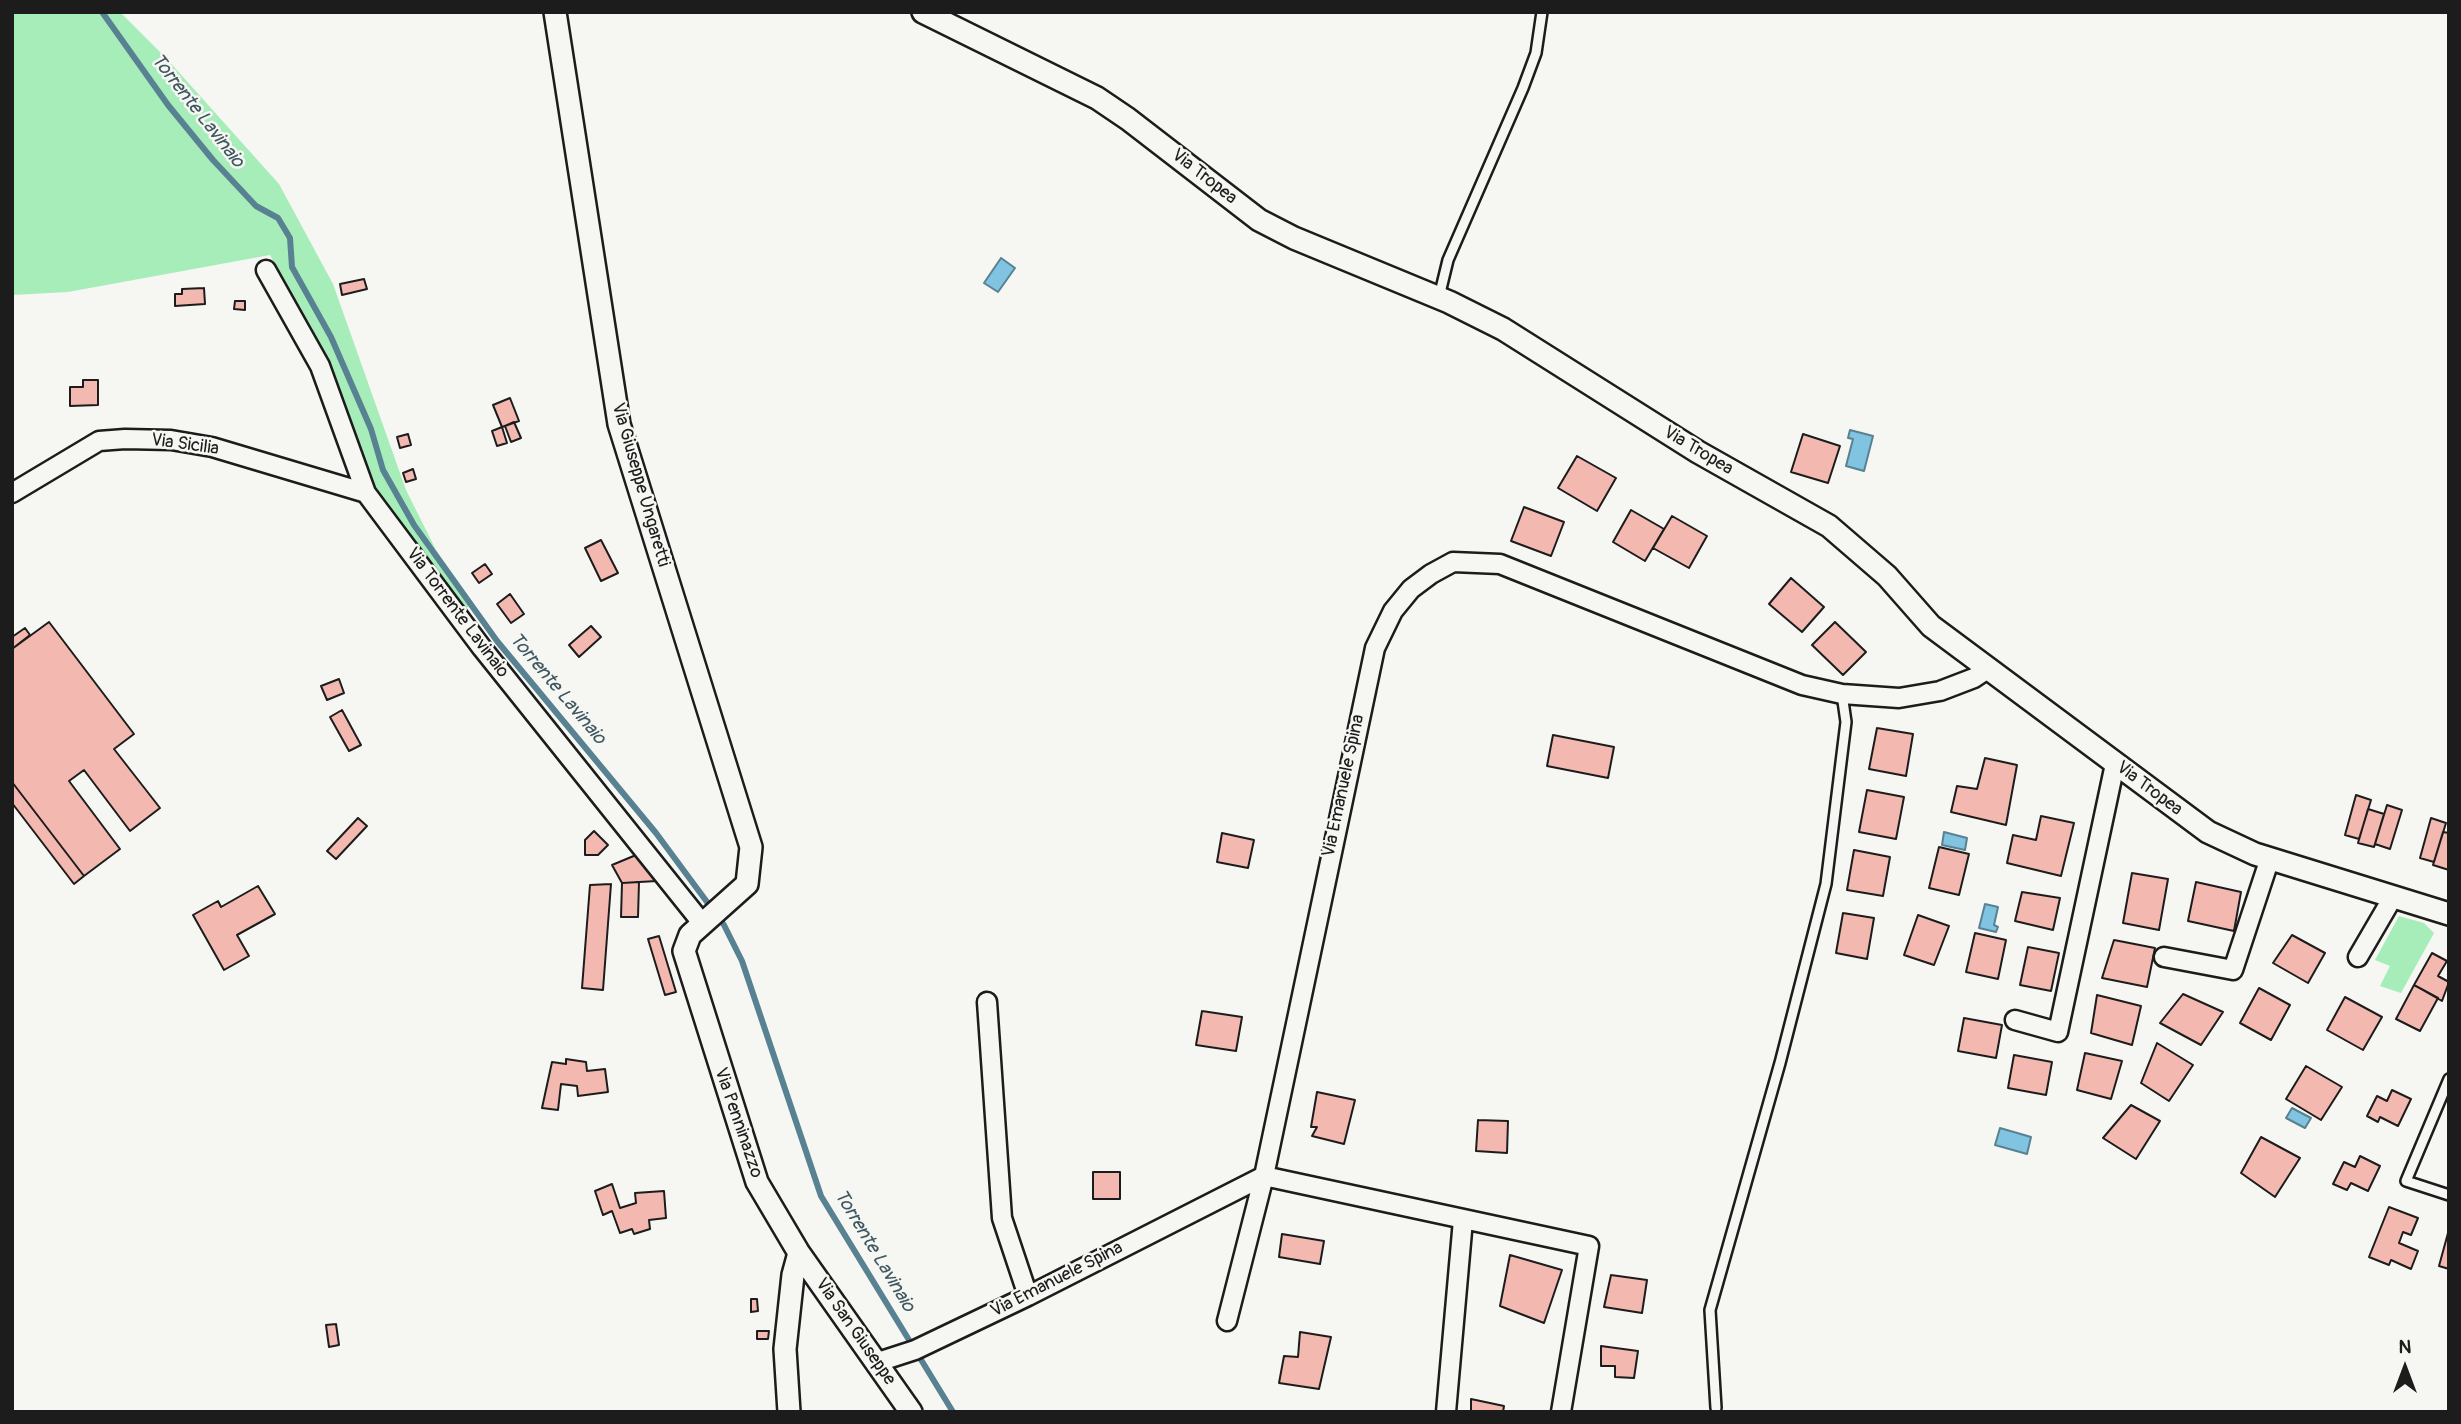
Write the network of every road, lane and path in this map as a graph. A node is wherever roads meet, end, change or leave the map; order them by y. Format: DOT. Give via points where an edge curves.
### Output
graph roads {
  1 [pos="555,12"];
  2 [pos="923,12"];
  3 [pos="1542,12"];
  4 [pos="267,270"];
  5 [pos="1439,297"];
  6 [pos="12,493"];
  7 [pos="366,493"];
  8 [pos="1989,668"];
  9 [pos="1842,694"];
  10 [pos="2115,764"];
  11 [pos="2270,858"];
  12 [pos="2393,897"];
  13 [pos="2449,914"];
  14 [pos="705,921"];
  15 [pos="2164,957"];
  16 [pos="2358,957"];
  17 [pos="987,1002"];
  18 [pos="2015,1020"];
  19 [pos="2449,1079"];
  20 [pos="1264,1176"];
  21 [pos="2449,1195"];
  22 [pos="1463,1220"];
  23 [pos="799,1252"];
  24 [pos="1028,1296"];
  25 [pos="1227,1321"];
  26 [pos="878,1363"];
  27 [pos="1716,1408"];
  28 [pos="789,1412"];
  29 [pos="911,1412"];
  30 [pos="1446,1412"];
  31 [pos="1562,1412"];
  1 -- 14 [label="street, Via Giuseppe Ungaretti" via="619,424 749,836 747,884"];
  2 -- 5 [label="street, Via Tropea" via="1097,98 1259,220"];
  3 -- 5 [label="lane" via="1536,52 1523,88 1448,260"];
  4 -- 7 [label="street, Via Torrente Lavinaio" via="320,366"];
  5 -- 8 [label="street, Via Tropea" via="1503,329 1698,452 1829,526 1888,576 1931,625"];
  6 -- 7 [label="street, Via Sicilia" via="99,441 125,439 212,447"];
  7 -- 14 [label="street, Via Torrente Lavinaio" via="482,648"];
  8 -- 9 [label="street, Via Emanuele Spina" via="1940,691 1899,698"];
  8 -- 10 [label="street, Via Tropea"];
  9 -- 20 [label="street, Via Emanuele Spina" via="1802,685 1500,564 1453,562 1411,589 1393,611 1375,648 1363,693"];
  9 -- 27 [label="lane" via="1846,722 1826,884 1710,1310"];
  10 -- 11 [label="street, Via Tropea" via="2208,832"];
  10 -- 18 [label="street" via="2058,1032"];
  11 -- 12 [label="street, Via Tropea"];
  11 -- 15 [label="street" via="2233,970"];
  12 -- 13 [label="street, Via Tropea"];
  12 -- 16 [label="street"];
  14 -- 23 [label="street, Via Penninazzo" via="690,935 684,951 691,980 757,1182"];
  17 -- 24 [label="street" via="1002,1218"];
  19 -- 21 [label="lane" via="2406,1181"];
  20 -- 22 [label="street"];
  20 -- 24 [label="street, Via Emanuele Spina"];
  20 -- 25 [label="street"];
  22 -- 30 [label="street"];
  22 -- 31 [label="street" via="1589,1246"];
  23 -- 26 [label="street, Via San Giuseppe"];
  23 -- 28 [label="street" via="785,1349"];
  24 -- 26 [label="street, Via Emanuele Spina"];
  26 -- 29 [label="street, Via San Giuseppe"];
}
